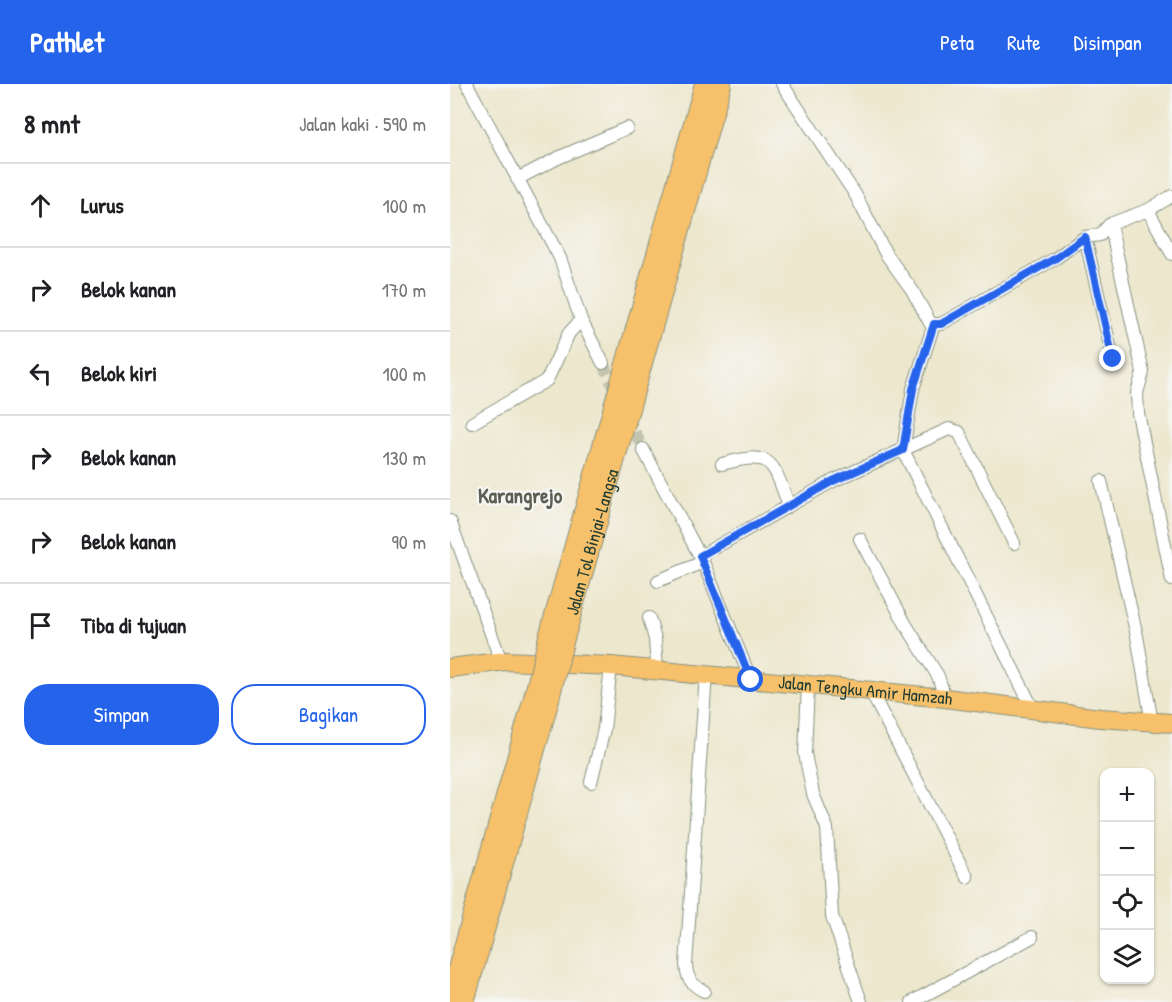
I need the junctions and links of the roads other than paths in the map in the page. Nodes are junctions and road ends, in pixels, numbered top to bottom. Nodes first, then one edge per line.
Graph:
1 (467, 84) edge
2 (704, 84) edge
3 (722, 84) edge
4 (782, 84) edge
5 (627, 128) dead end
6 (517, 179) junction
7 (1172, 196) edge
8 (1148, 210) junction
9 (1110, 224) junction
10 (1085, 237) junction
11 (1172, 254) edge
12 (581, 320) junction
13 (934, 324) junction
14 (1113, 359) dead end
15 (603, 363) tunnel mouth
16 (472, 423) dead end
17 (643, 449) tunnel mouth
18 (903, 450) junction
19 (722, 464) dead end
20 (1101, 481) dead end
21 (789, 506) junction
22 (450, 520) edge
23 (860, 539) dead end
24 (1014, 543) dead end
25 (702, 559) junction
26 (1172, 580) edge
27 (658, 581) dead end
28 (649, 618) dead end
29 (556, 640) junction
30 (501, 661) junction
31 (611, 666) junction
32 (450, 668) edge
33 (657, 671) junction
34 (706, 674) junction
35 (751, 680) junction
36 (808, 685) junction
37 (871, 693) junction
38 (945, 698) junction
39 (541, 701) junction
40 (1033, 709) junction
41 (1152, 723) junction
42 (1172, 723) edge
43 (591, 782) dead end
44 (967, 877) dead end
45 (1032, 937) dead end
46 (704, 991) dead end
47 (450, 994) edge
48 (465, 1002) edge
49 (861, 1002) edge
50 (912, 1002) edge

1 - 6 street
2 - 29 highway, Jalan Tol Binjai–Langsa
3 - 29 highway, Jalan Tol Binjai–Langsa
4 - 13 street
5 - 6 street
6 - 12 street
7 - 8 street
8 - 9 street
8 - 11 street
9 - 10 street
9 - 26 street
10 - 13 street
10 - 14 street
12 - 15 street
12 - 16 street
13 - 18 street
17 - 25 street
18 - 21 street
18 - 24 street
18 - 40 street
19 - 21 street
20 - 41 street
21 - 25 street
22 - 30 street
23 - 38 street
25 - 27 street
25 - 35 street
28 - 33 street
29 - 39 highway, Jalan Tol Binjai–Langsa, bridge
30 - 31 highway, Jalan Tengku Amir Hamzah
30 - 32 highway, Jalan Tengku Amir Hamzah
31 - 33 highway, Jalan Tengku Amir Hamzah
31 - 43 street
33 - 34 highway, Jalan Tengku Amir Hamzah
34 - 35 highway, Jalan Tengku Amir Hamzah
34 - 46 street
35 - 36 highway, Jalan Tengku Amir Hamzah
36 - 37 highway, Jalan Tengku Amir Hamzah
36 - 49 street
37 - 38 highway, Jalan Tengku Amir Hamzah
37 - 44 street
38 - 40 highway, Jalan Tengku Amir Hamzah
39 - 47 highway, Jalan Tol Binjai–Langsa
39 - 48 highway, Jalan Tol Binjai–Langsa
40 - 41 highway, Jalan Tengku Amir Hamzah
41 - 42 highway, Jalan Tengku Amir Hamzah
45 - 50 street

